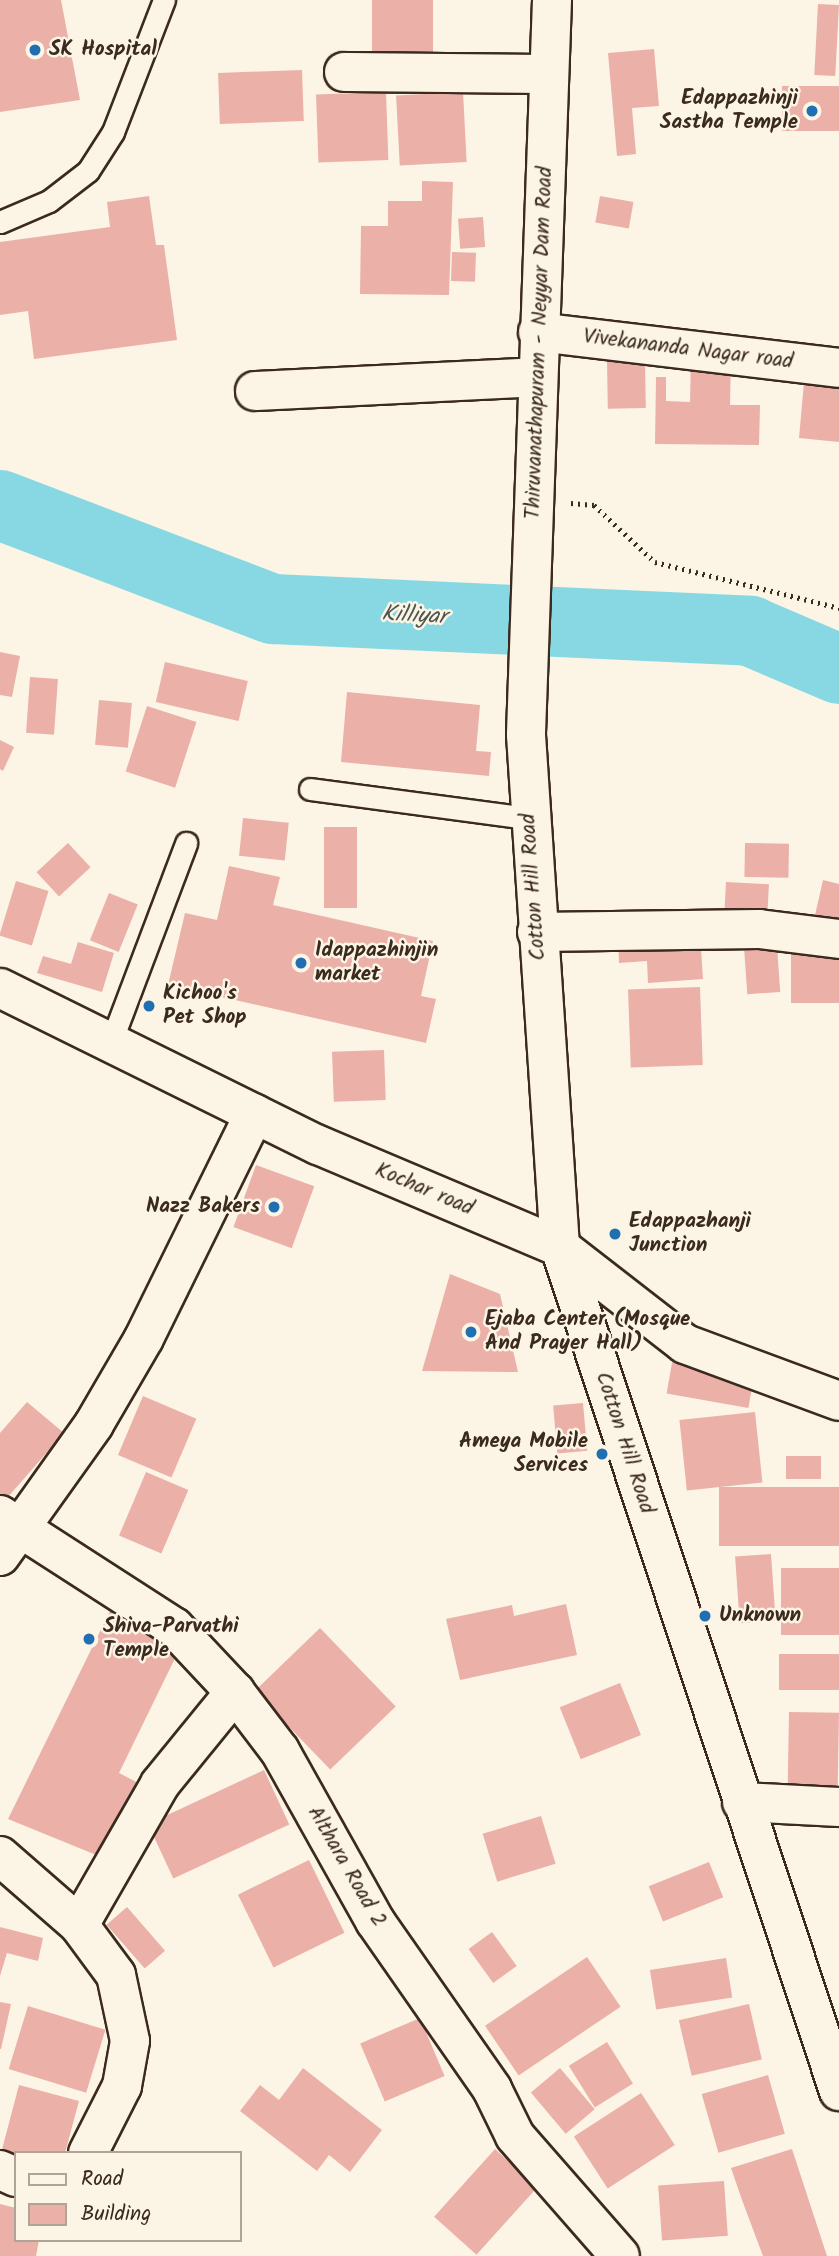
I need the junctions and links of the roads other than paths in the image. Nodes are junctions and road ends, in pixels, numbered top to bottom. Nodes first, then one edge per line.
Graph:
1 (164, 0) edge
2 (552, 0) edge
3 (344, 72) dead end
4 (549, 74) junction
5 (0, 222) edge
6 (538, 332) junction
7 (839, 368) edge
8 (537, 377) junction
9 (255, 391) dead end
10 (528, 687) joint
11 (310, 789) dead end
12 (528, 818) junction
13 (186, 843) dead end
14 (537, 932) junction
15 (839, 939) edge
16 (0, 988) edge
17 (111, 1042) junction
18 (254, 1114) junction
19 (560, 1247) junction
20 (839, 1401) edge
21 (8, 1533) edge
22 (235, 1692) junction
23 (742, 1802) junction
24 (839, 1807) edge
25 (0, 1856) edge
26 (79, 1925) junction
27 (839, 2091) edge
28 (89, 2151) edge
29 (621, 2256) edge

1 - 5 lane
2 - 4 street, Thiruvanathapuram - Neyyar Dam Road
3 - 4 street
4 - 6 street, Thiruvanathapuram - Neyyar Dam Road
6 - 7 street, Vivekananda Nagar road
6 - 8 street, Thiruvanathapuram - Neyyar Dam Road
8 - 9 street
8 - 10 street, Thiruvanathapuram - Neyyar Dam Road
10 - 12 street, Cotton Hill Road
11 - 12 lane
12 - 14 street, Cotton Hill Road
13 - 17 lane
14 - 15 street
14 - 19 street, Cotton Hill Road
16 - 17 street, Kochar road
17 - 18 street, Kochar road
18 - 19 street, Kochar road
18 - 21 street
19 - 20 street, Kochar road
19 - 23 street, Cotton Hill Road
21 - 22 street, Althara Road 2
22 - 26 street
22 - 29 street, Althara Road 2
23 - 24 street
23 - 27 street, Cotton Hill Road
25 - 26 street
26 - 28 street

